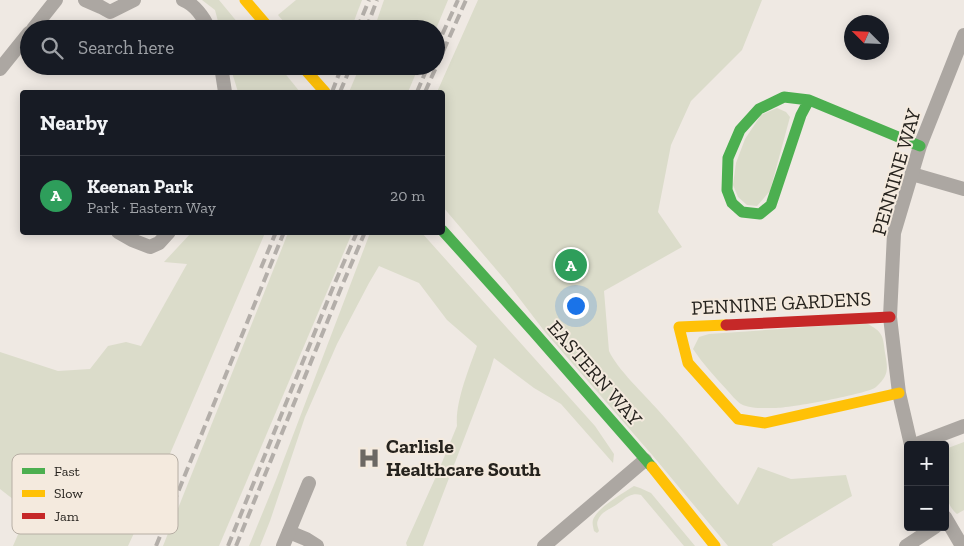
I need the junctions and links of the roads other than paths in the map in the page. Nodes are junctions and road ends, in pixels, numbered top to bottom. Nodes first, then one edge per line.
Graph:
1 (56, 0) edge
2 (85, 0) edge
3 (134, 0) edge
4 (183, 0) edge
5 (245, 0) edge
6 (40, 20) edge
7 (205, 20) edge
8 (263, 20) edge
9 (964, 35) edge
10 (20, 45) edge
11 (0, 69) edge
12 (222, 75) edge
13 (310, 75) edge
14 (225, 90) edge
15 (323, 90) edge
16 (809, 100) junction
17 (920, 146) junction
18 (912, 174) junction
19 (964, 189) edge
20 (445, 233) edge
21 (123, 235) edge
22 (166, 235) edge
23 (890, 317) junction
24 (899, 393) junction
25 (964, 426) edge
26 (912, 441) edge
27 (924, 441) edge
28 (645, 460) junction
29 (309, 483) dead end
30 (949, 529) edge
31 (928, 531) edge
32 (289, 532) junction
33 (283, 546) edge
34 (317, 546) edge
35 (544, 546) edge
36 (715, 546) edge
37 (906, 546) edge
38 (962, 546) edge

1 - 6 street
2 - 3 street
4 - 7 street
5 - 8 street
9 - 17 street, PENNINE WAY
10 - 11 street
12 - 14 street
13 - 15 street
16 - 16 street
16 - 17 street
17 - 18 street, PENNINE WAY
18 - 19 street
18 - 23 street, PENNINE WAY
20 - 28 street, EASTERN WAY
21 - 22 street
23 - 24 street, PENNINE WAY
23 - 24 street, PENNINE GARDENS
24 - 26 street, PENNINE WAY
25 - 27 street
28 - 35 street
28 - 36 street, EASTERN WAY
29 - 32 street
30 - 38 street
31 - 37 street
32 - 33 street
32 - 34 street

